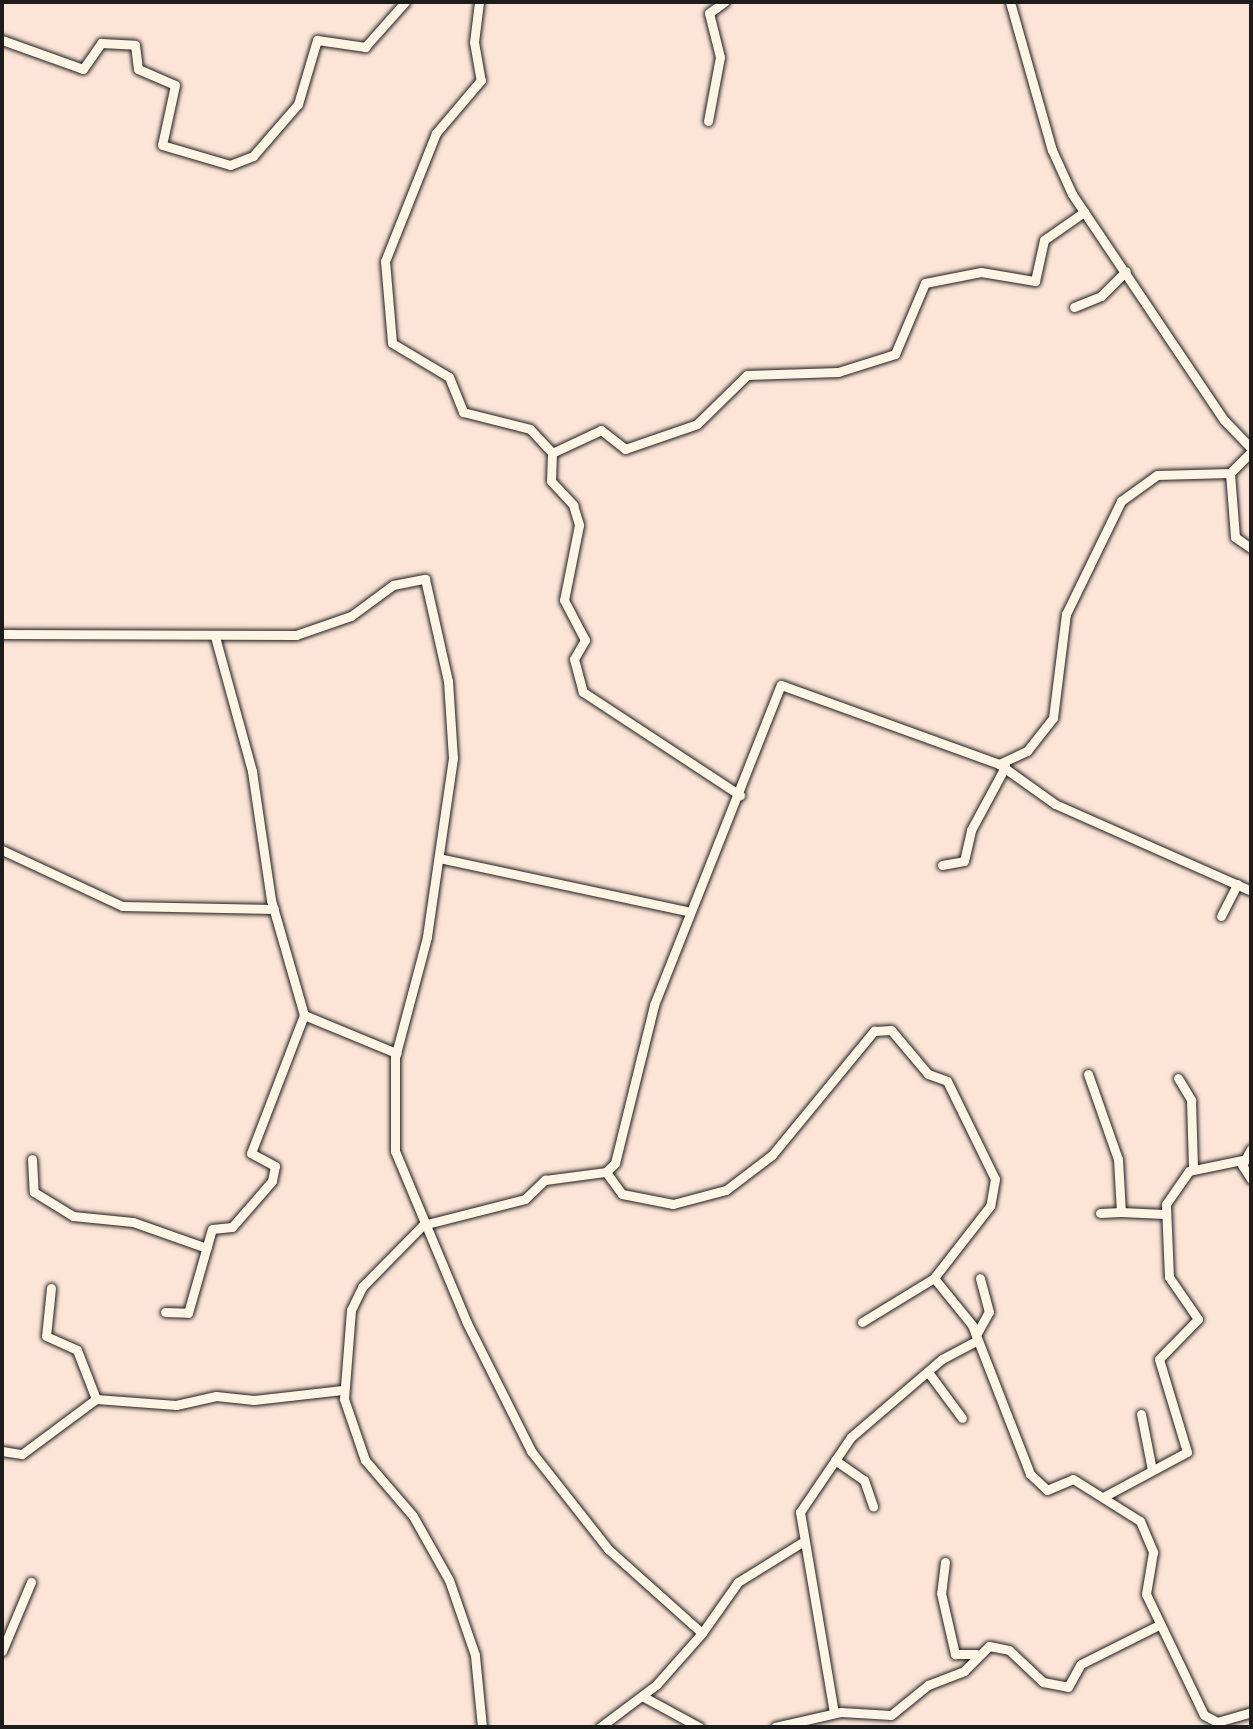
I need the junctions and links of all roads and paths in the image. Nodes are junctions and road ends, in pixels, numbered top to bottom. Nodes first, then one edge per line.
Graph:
1 (405, 2) edge
2 (479, 2) edge
3 (724, 2) edge
4 (1010, 2) edge
5 (2, 40) edge
6 (708, 121) dead end
7 (1084, 212) junction
8 (1126, 271) junction
9 (1074, 307) dead end
10 (1251, 450) edge
11 (552, 453) junction
12 (1230, 473) junction
13 (1251, 548) edge
14 (2, 634) edge
15 (215, 637) junction
16 (1002, 766) junction
17 (740, 795) junction
18 (2, 850) edge
19 (439, 858) junction
20 (942, 865) dead end
21 (1237, 884) junction
22 (1251, 891) edge
23 (274, 909) junction
24 (687, 911) junction
25 (1221, 916) dead end
26 (304, 1015) junction
27 (396, 1053) junction
28 (1088, 1074) dead end
29 (1178, 1078) dead end
30 (1251, 1149) edge
31 (32, 1159) dead end
32 (1242, 1160) junction
33 (1193, 1169) junction
34 (606, 1172) junction
35 (1251, 1179) edge
36 (1121, 1212) junction
37 (1100, 1213) dead end
38 (1164, 1214) junction
39 (423, 1225) junction
40 (207, 1248) junction
41 (934, 1278) junction
42 (980, 1278) dead end
43 (51, 1288) dead end
44 (165, 1312) dead end
45 (862, 1322) dead end
46 (977, 1338) junction
47 (928, 1372) junction
48 (342, 1390) junction
49 (96, 1399) junction
50 (1141, 1414) dead end
51 (962, 1418) dead end
52 (2, 1451) edge
53 (835, 1460) junction
54 (1152, 1470) junction
55 (1105, 1496) junction
56 (873, 1506) dead end
57 (801, 1543) junction
58 (945, 1562) dead end
59 (31, 1582) dead end
60 (1159, 1625) junction
61 (702, 1633) junction
62 (2, 1651) edge
63 (976, 1654) junction
64 (642, 1696) junction
65 (1251, 1712) edge
66 (834, 1713) junction
67 (482, 1727) edge
68 (600, 1727) edge
69 (699, 1727) edge
70 (775, 1727) edge

1 - 5 street
2 - 11 street
3 - 6 street
4 - 7 street
7 - 8 street
7 - 11 street
8 - 9 street
8 - 10 street
10 - 12 street
11 - 17 street
12 - 13 street
12 - 16 street
14 - 15 street
15 - 19 street
15 - 23 street
16 - 17 street
16 - 20 street
16 - 21 street
17 - 24 street
18 - 23 street
19 - 24 street
19 - 27 street
21 - 22 street
21 - 25 street
23 - 26 street
24 - 34 street
26 - 27 street
26 - 40 street
27 - 39 street
28 - 36 street
29 - 33 street
30 - 32 street
31 - 40 street
32 - 33 street
32 - 35 street
33 - 38 street
34 - 39 street
34 - 41 street
36 - 37 street
36 - 38 street
38 - 54 street
39 - 48 street
39 - 61 street
40 - 44 street
41 - 45 street
41 - 46 street
42 - 46 street
43 - 49 street
46 - 47 street
46 - 55 street
47 - 51 street
47 - 53 street
48 - 49 street
48 - 67 street
49 - 52 street
50 - 54 street
53 - 56 street
53 - 57 street
54 - 55 street
55 - 60 street
57 - 61 street
57 - 66 street
58 - 63 street
59 - 62 street
60 - 63 street
60 - 65 street
61 - 64 street
63 - 66 street
64 - 68 street
64 - 69 street
66 - 70 street

